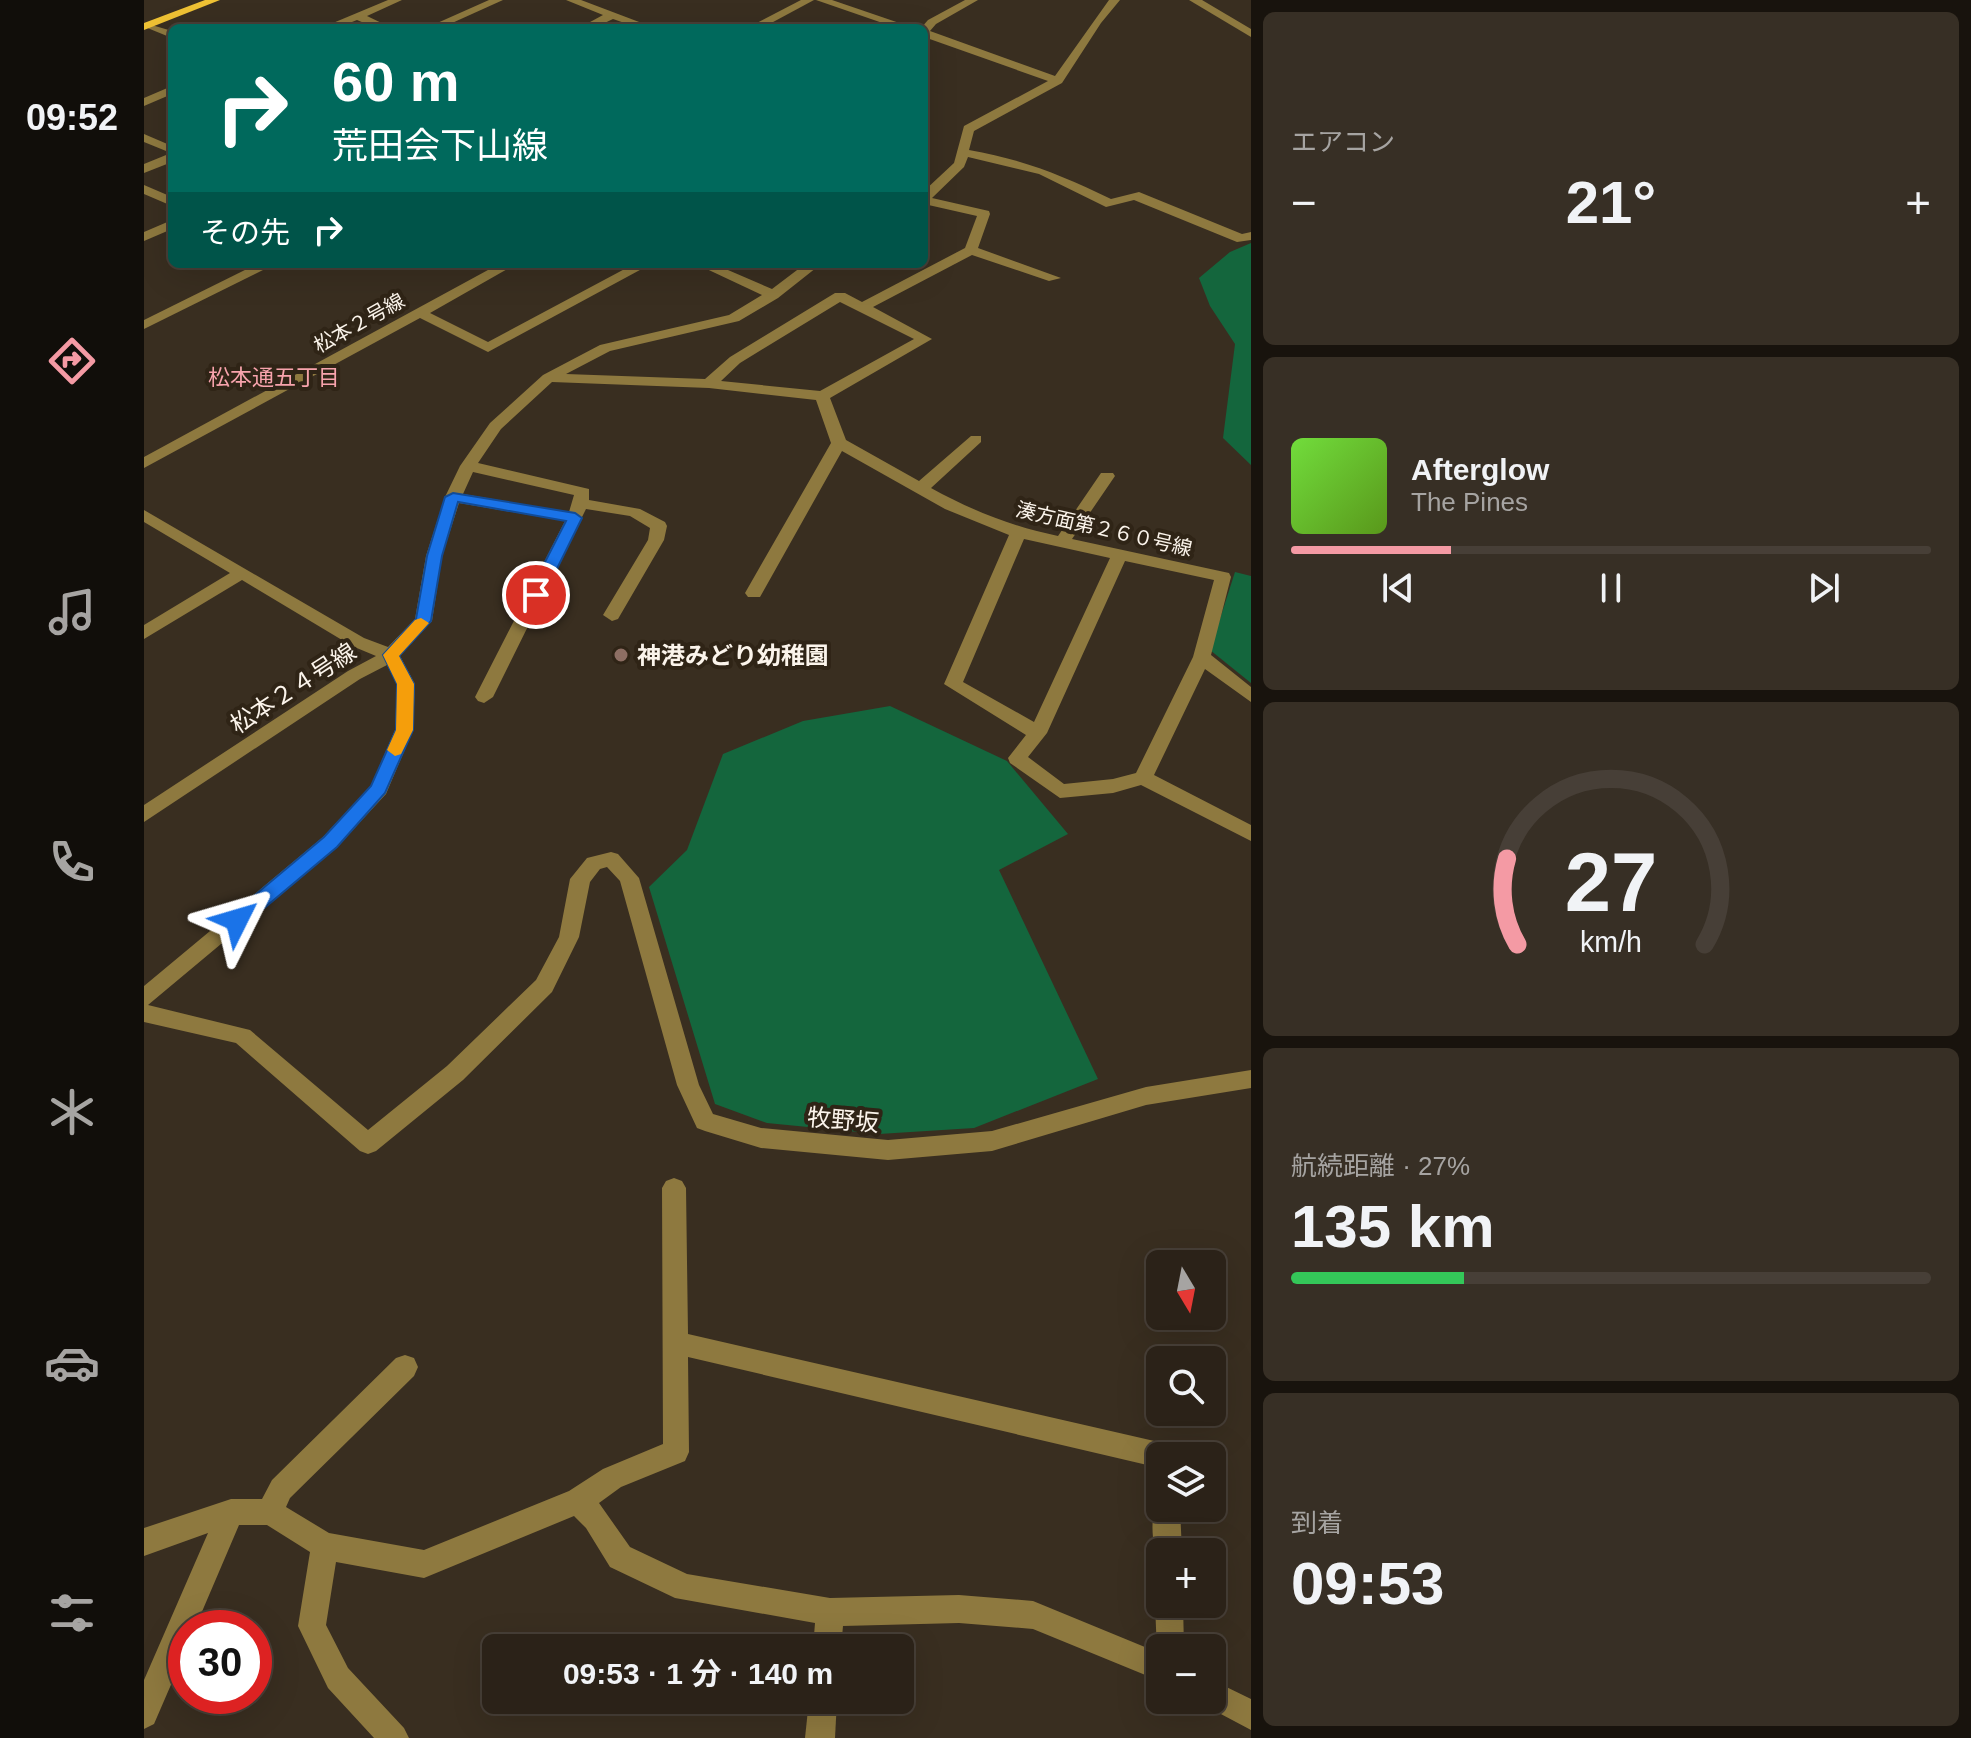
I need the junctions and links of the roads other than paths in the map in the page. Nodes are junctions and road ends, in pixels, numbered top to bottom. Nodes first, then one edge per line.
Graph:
1 (215, 0) edge
2 (397, 0) edge
3 (498, 0) edge
4 (571, 0) edge
5 (809, 0) edge
6 (821, 0) edge
7 (973, 0) edge
8 (1115, 0) edge
9 (1194, 0) edge
10 (1216, 0) edge
11 (1210, 12) junction
12 (612, 15) junction
13 (1251, 15) edge
14 (357, 16) junction
15 (1230, 23) junction
16 (337, 24) edge
17 (376, 24) edge
18 (441, 24) edge
19 (593, 24) edge
20 (638, 24) edge
21 (761, 24) edge
22 (896, 24) edge
23 (147, 26) edge
24 (928, 27) edge
25 (928, 33) edge
26 (168, 34) edge
27 (1251, 34) edge
28 (1058, 81) junction
29 (168, 92) edge
30 (144, 102) edge
31 (144, 138) edge
32 (168, 148) edge
33 (962, 152) junction
34 (168, 159) edge
35 (144, 169) edge
36 (144, 189) edge
37 (928, 195) edge
38 (168, 200) edge
39 (928, 200) edge
40 (168, 226) edge
41 (1251, 236) edge
42 (144, 237) edge
43 (971, 250) junction
44 (260, 268) edge
45 (502, 268) edge
46 (637, 268) edge
47 (712, 268) edge
48 (809, 268) edge
49 (1054, 278) dead end
50 (773, 295) junction
51 (144, 306) edge
52 (862, 307) junction
53 (420, 313) junction
54 (162, 316) junction
55 (144, 325) edge
56 (548, 378) junction
57 (709, 384) junction
58 (822, 396) junction
59 (976, 439) dead end
60 (839, 443) junction
61 (144, 463) edge
62 (468, 466) junction
63 (1107, 476) dead end
64 (920, 489) junction
65 (453, 497) junction
66 (578, 511) junction
67 (144, 515) edge
68 (1018, 533) junction
69 (1063, 541) junction
70 (1120, 555) junction
71 (242, 573) junction
72 (754, 593) dead end
73 (612, 615) dead end
74 (144, 633) edge
75 (391, 655) junction
76 (1202, 657) junction
77 (1251, 696) edge
78 (484, 697) dead end
79 (1038, 733) junction
80 (1143, 778) junction
81 (144, 815) edge
82 (1251, 834) edge
83 (144, 998) edge
84 (144, 1013) edge
85 (1251, 1079) edge
86 (674, 1188) dead end
87 (677, 1343) junction
88 (405, 1367) dead end
89 (1146, 1452) edge
90 (578, 1501) junction
91 (231, 1512) junction
92 (270, 1512) junction
93 (144, 1542) edge
94 (325, 1546) junction
95 (830, 1612) junction
96 (828, 1634) edge
97 (1146, 1661) edge
98 (1226, 1702) edge
99 (144, 1714) edge
100 (822, 1714) edge
101 (1251, 1715) edge
102 (394, 1738) edge
103 (820, 1738) edge

1 - 23 main road
2 - 14 street
3 - 18 street
4 - 12 street
5 - 21 street
6 - 22 street
7 - 24 street
8 - 28 street
9 - 11 street
10 - 11 street
11 - 15 street
12 - 19 street
12 - 20 street
13 - 15 street
14 - 16 street
14 - 17 street
15 - 27 street
23 - 26 street
25 - 28 street
28 - 33 street
29 - 30 street
31 - 32 street
33 - 37 street
33 - 41 street
34 - 35 street
36 - 38 street
39 - 43 street
40 - 42 street
43 - 49 street
43 - 52 street
44 - 54 street
45 - 53 street, 松本２号線
46 - 53 street
47 - 50 street
48 - 50 street
50 - 56 street
51 - 54 street
52 - 57 street
52 - 58 street
53 - 61 street, 松本２号線
54 - 55 street
56 - 57 street
56 - 62 street
57 - 58 street
58 - 60 street
59 - 64 street
60 - 64 street, 湊方面第２６０号線
60 - 72 street
62 - 65 street
62 - 66 street
63 - 69 street
64 - 68 street, 湊方面第２６０号線
65 - 66 street
65 - 75 street
66 - 73 street
66 - 78 street
67 - 71 street, 松本２４号線
68 - 69 street, 湊方面第２６０号線
68 - 79 street
69 - 70 street, 湊方面第２６０号線
70 - 76 street, 湊方面第２６０号線
70 - 79 street
71 - 74 street
71 - 75 street, 松本２４号線
75 - 81 street, 松本２４号線
75 - 83 street
76 - 77 street
76 - 80 street
79 - 80 street
80 - 82 street
84 - 85 street, 牧野坂
86 - 87 street
87 - 89 street
87 - 90 street
88 - 92 street
90 - 94 street
90 - 95 street
91 - 92 street
91 - 93 street
91 - 99 street
92 - 94 street
94 - 102 street
95 - 96 street
95 - 97 street
98 - 101 street
100 - 103 street

